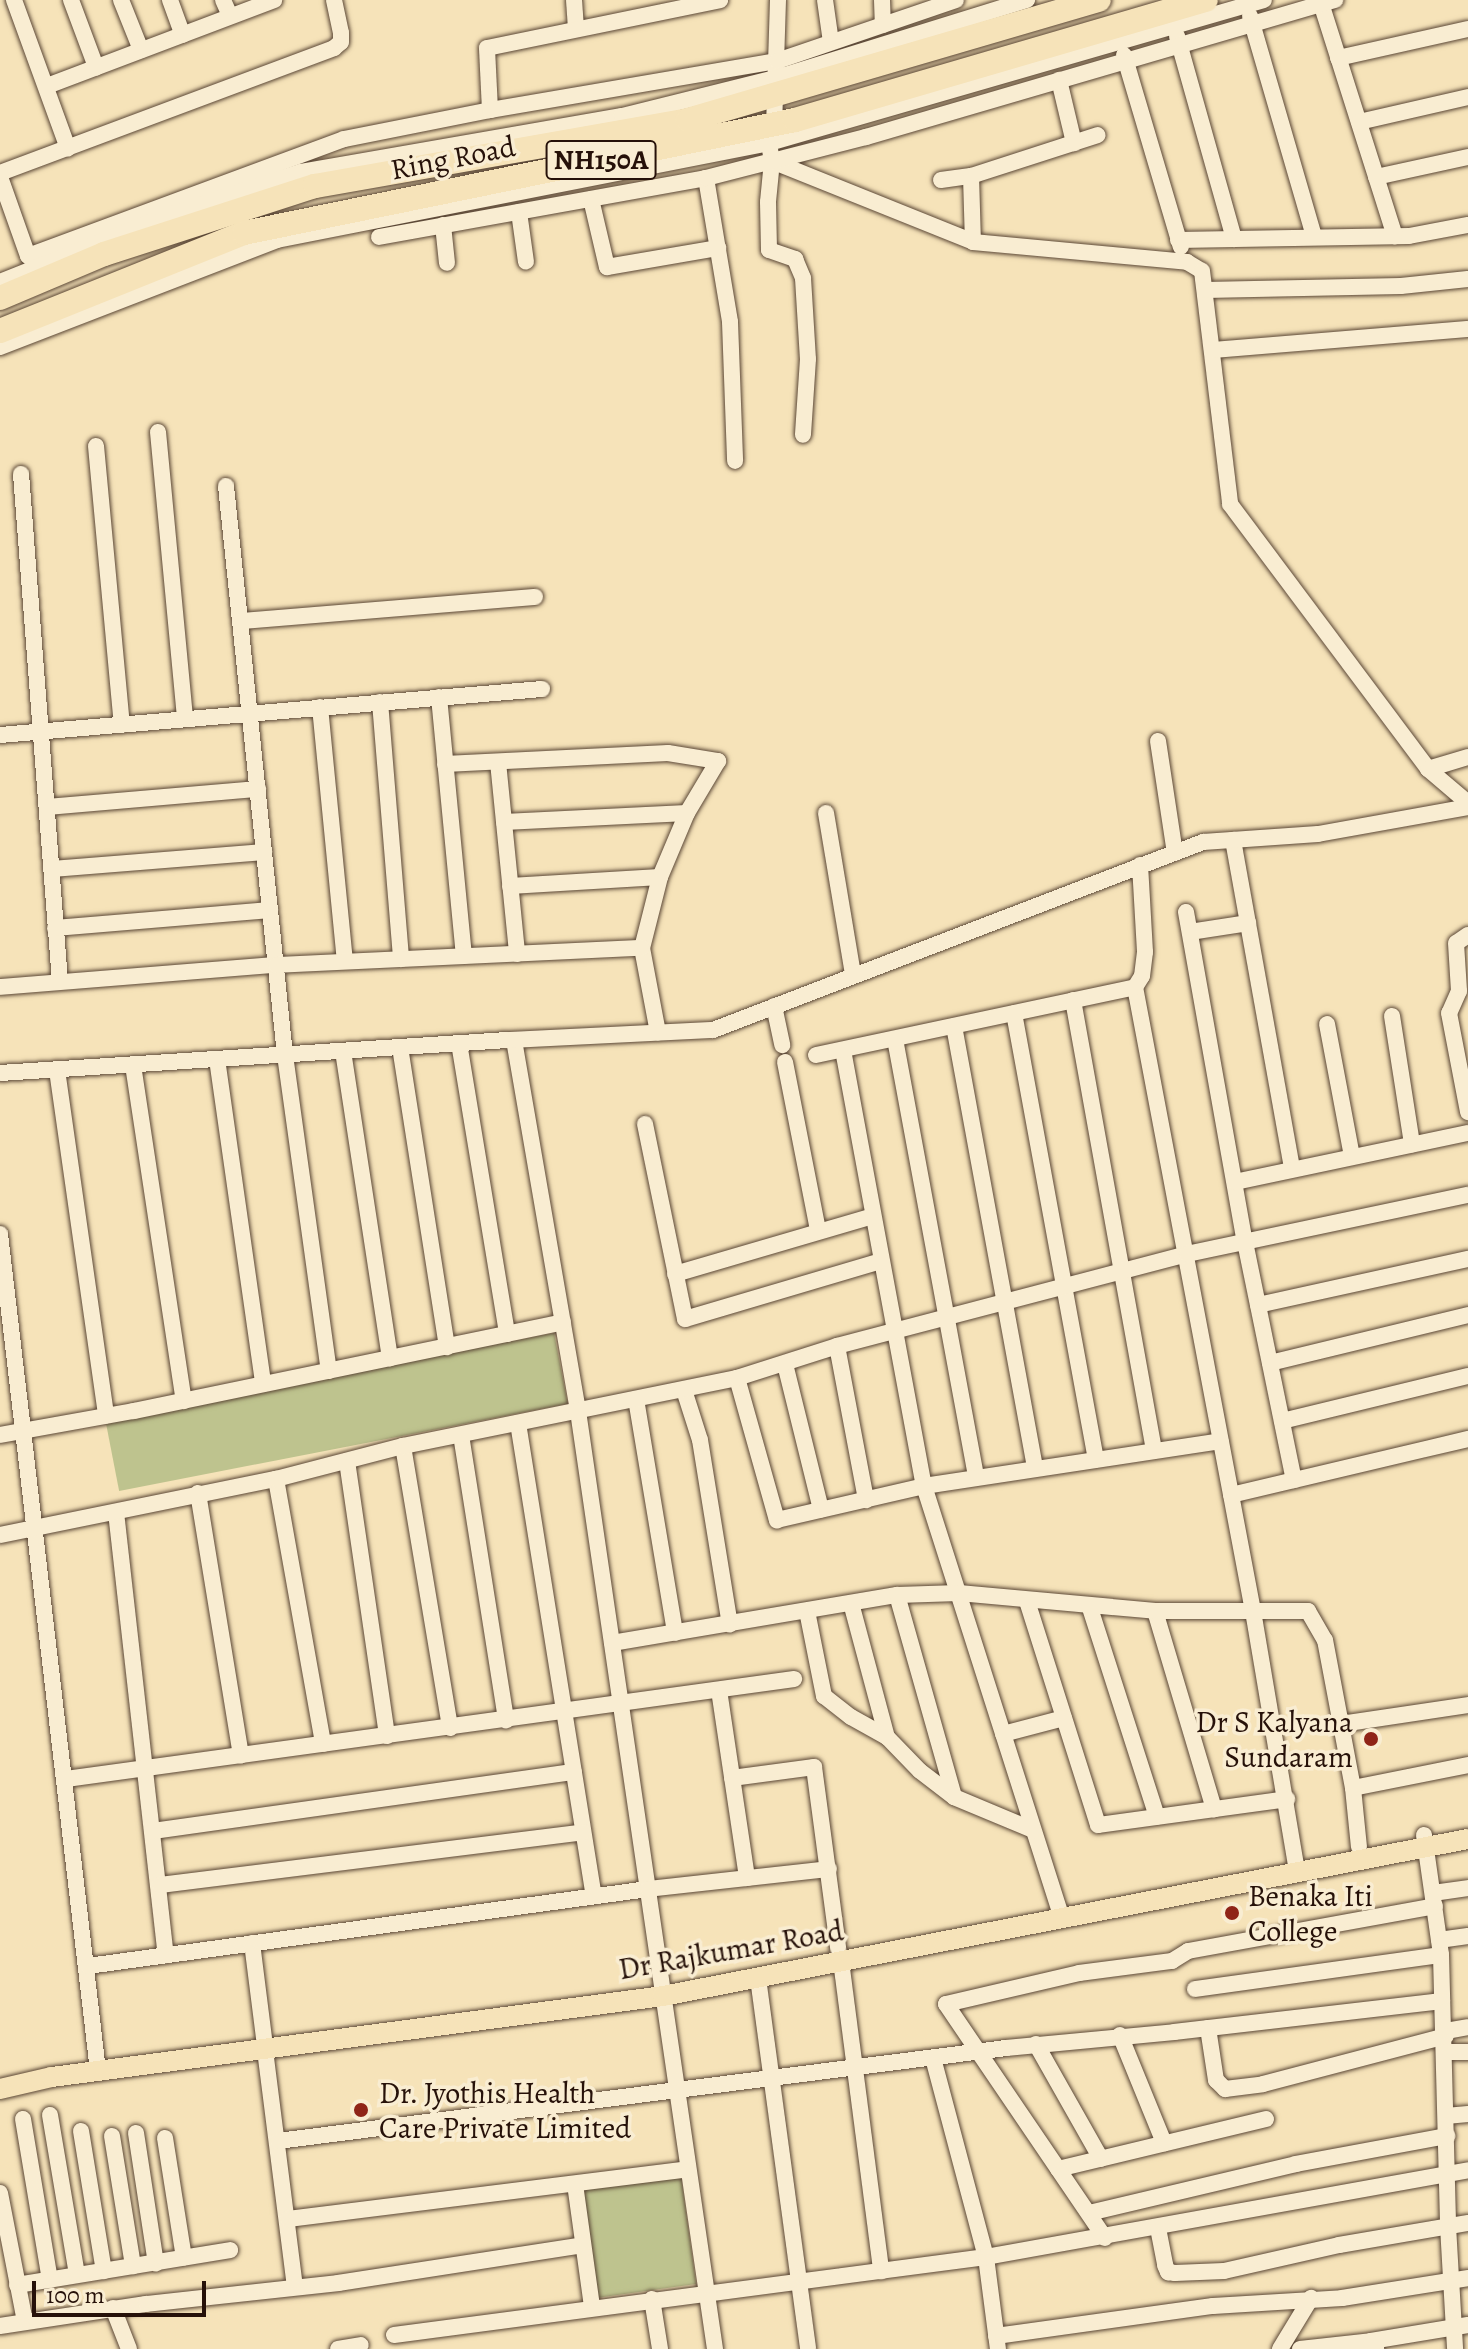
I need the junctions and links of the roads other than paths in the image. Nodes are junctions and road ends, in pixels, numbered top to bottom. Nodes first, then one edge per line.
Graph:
1 (14, 0) edge
2 (71, 0) edge
3 (121, 0) edge
4 (170, 0) edge
5 (274, 0) edge
6 (334, 0) edge
7 (574, 0) edge
8 (720, 0) edge
9 (778, 0) edge
10 (825, 0) edge
11 (882, 0) edge
12 (956, 0) edge
13 (1027, 0) edge
14 (1099, 0) edge
15 (1206, 0) edge
16 (1325, 1) edge
17 (693, 2) edge
18 (1257, 2) edge
19 (939, 3) edge
20 (226, 8) edge
21 (883, 25) junction
22 (945, 25) junction
23 (1251, 25) junction
24 (1175, 26) junction
25 (576, 28) junction
26 (1468, 29) edge
27 (183, 35) junction
28 (831, 42) junction
29 (1120, 42) junction
30 (1178, 47) junction
31 (141, 50) junction
32 (1338, 58) junction
33 (1126, 62) junction
34 (96, 67) junction
35 (776, 78) junction
36 (1059, 80) junction
37 (47, 86) junction
38 (1468, 97) edge
39 (490, 110) junction
40 (1359, 122) junction
41 (375, 133) junction
42 (772, 134) junction
43 (1098, 135) dead end
44 (1074, 143) junction
45 (68, 148) junction
46 (393, 155) junction
47 (1468, 157) edge
48 (772, 161) junction
49 (0, 175) edge
50 (971, 176) junction
51 (1376, 177) junction
52 (706, 178) junction
53 (941, 180) dead end
54 (591, 199) junction
55 (519, 212) junction
56 (443, 225) junction
57 (1468, 225) edge
58 (1395, 236) junction
59 (379, 237) dead end
60 (1314, 237) junction
61 (1234, 239) junction
62 (1178, 240) junction
63 (973, 242) junction
64 (718, 248) junction
65 (1166, 260) junction
66 (526, 262) dead end
67 (1187, 262) junction
68 (447, 263) dead end
69 (1468, 279) edge
70 (0, 282) edge
71 (1205, 290) junction
72 (0, 298) edge
73 (1468, 329) edge
74 (0, 331) edge
75 (0, 347) edge
76 (1212, 350) junction
77 (158, 432) dead end
78 (803, 435) dead end
79 (96, 446) dead end
80 (735, 461) dead end
81 (21, 474) dead end
82 (226, 486) dead end
83 (535, 597) dead end
84 (241, 621) junction
85 (542, 689) dead end
86 (439, 697) junction
87 (380, 702) junction
88 (320, 707) junction
89 (250, 714) junction
90 (185, 719) junction
91 (122, 725) junction
92 (41, 732) junction
93 (0, 735) edge
94 (1158, 741) dead end
95 (1468, 757) edge
96 (498, 762) junction
97 (445, 764) junction
98 (1428, 769) junction
99 (258, 789) junction
100 (1468, 805) edge
101 (47, 807) junction
102 (687, 813) junction
103 (826, 813) dead end
104 (504, 822) junction
105 (1233, 840) junction
106 (264, 852) junction
107 (1175, 853) junction
108 (1140, 865) junction
109 (52, 869) junction
110 (660, 877) junction
111 (510, 886) junction
112 (270, 910) junction
113 (1186, 912) dead end
114 (1248, 923) junction
115 (55, 928) junction
116 (1190, 932) junction
117 (1468, 935) edge
118 (642, 948) junction
119 (517, 954) junction
120 (464, 956) junction
121 (401, 959) junction
122 (345, 961) junction
123 (276, 965) junction
124 (853, 975) junction
125 (60, 982) junction
126 (0, 987) edge
127 (1135, 987) junction
128 (1073, 1000) junction
129 (774, 1006) junction
130 (1468, 1009) edge
131 (1014, 1013) junction
132 (1449, 1013) junction
133 (1392, 1016) dead end
134 (1327, 1024) dead end
135 (954, 1026) junction
136 (658, 1033) junction
137 (895, 1039) junction
138 (514, 1040) junction
139 (459, 1043) junction
140 (782, 1045) dead end
141 (400, 1047) junction
142 (843, 1050) junction
143 (343, 1051) junction
144 (285, 1055) junction
145 (816, 1055) dead end
146 (217, 1059) junction
147 (785, 1062) dead end
148 (133, 1065) junction
149 (57, 1070) junction
150 (0, 1073) edge
151 (1467, 1104) edge
152 (645, 1124) dead end
153 (1468, 1133) edge
154 (1412, 1144) junction
155 (1352, 1156) junction
156 (1292, 1169) junction
157 (1235, 1182) junction
158 (1468, 1195) edge
159 (873, 1216) junction
160 (818, 1230) junction
161 (0, 1234) edge
162 (1245, 1242) junction
163 (1187, 1254) junction
164 (1468, 1259) edge
165 (881, 1261) junction
166 (1119, 1272) junction
167 (675, 1274) junction
168 (1062, 1287) junction
169 (1005, 1302) junction
170 (1258, 1305) junction
171 (1468, 1315) edge
172 (946, 1317) junction
173 (563, 1322) junction
174 (893, 1331) junction
175 (507, 1334) junction
176 (837, 1346) junction
177 (447, 1347) junction
178 (390, 1358) junction
179 (1270, 1363) junction
180 (785, 1364) junction
181 (329, 1371) junction
182 (1468, 1376) edge
183 (737, 1378) junction
184 (263, 1384) junction
185 (684, 1390) junction
186 (636, 1399) junction
187 (184, 1401) junction
188 (578, 1411) junction
189 (106, 1416) junction
190 (1282, 1421) junction
191 (518, 1423) junction
192 (24, 1429) junction
193 (0, 1435) edge
194 (461, 1435) junction
195 (1468, 1439) edge
196 (1221, 1441) junction
197 (403, 1446) junction
198 (1154, 1451) junction
199 (1096, 1460) junction
200 (347, 1461) junction
201 (1035, 1469) junction
202 (976, 1478) junction
203 (276, 1479) junction
204 (1294, 1480) junction
205 (924, 1486) junction
206 (198, 1493) junction
207 (1231, 1495) junction
208 (866, 1500) junction
209 (821, 1510) junction
210 (116, 1512) junction
211 (37, 1528) junction
212 (0, 1535) edge
213 (959, 1593) junction
214 (897, 1595) junction
215 (1027, 1601) junction
216 (851, 1603) junction
217 (1090, 1608) junction
218 (807, 1611) junction
219 (1155, 1611) junction
220 (1253, 1611) junction
221 (730, 1625) junction
222 (675, 1633) junction
223 (612, 1643) junction
224 (794, 1679) dead end
225 (719, 1690) junction
226 (621, 1704) junction
227 (1468, 1705) edge
228 (564, 1712) junction
229 (1064, 1718) junction
230 (506, 1720) junction
231 (1341, 1724) junction
232 (450, 1728) junction
233 (1003, 1734) junction
234 (387, 1736) junction
235 (887, 1737) junction
236 (323, 1744) junction
237 (241, 1755) junction
238 (1468, 1765) edge
239 (146, 1768) junction
240 (574, 1772) junction
241 (732, 1778) junction
242 (66, 1779) junction
243 (1353, 1788) junction
244 (954, 1797) junction
245 (1287, 1799) junction
246 (1214, 1809) junction
247 (1157, 1817) junction
248 (1468, 1827) edge
249 (1033, 1830) junction
250 (153, 1831) junction
251 (583, 1832) junction
252 (1468, 1839) edge
253 (1425, 1841) junction
254 (1359, 1847) junction
255 (1296, 1865) junction
256 (829, 1869) junction
257 (747, 1878) junction
258 (160, 1885) junction
259 (1468, 1888) edge
260 (648, 1889) junction
261 (594, 1896) junction
262 (1434, 1899) junction
263 (1059, 1910) junction
264 (1468, 1936) edge
265 (252, 1943) junction
266 (1440, 1947) junction
267 (166, 1955) junction
268 (840, 1955) junction
269 (88, 1966) junction
270 (758, 1978) junction
271 (1195, 1989) dead end
272 (663, 1990) junction
273 (1442, 2001) junction
274 (1468, 2027) edge
275 (1208, 2028) junction
276 (1120, 2035) junction
277 (1446, 2040) junction
278 (264, 2044) junction
279 (1036, 2044) junction
280 (977, 2051) junction
281 (1468, 2052) edge
282 (933, 2058) junction
283 (98, 2065) junction
284 (855, 2068) junction
285 (0, 2077) edge
286 (772, 2077) junction
287 (677, 2088) junction
288 (0, 2089) edge
289 (1468, 2114) edge
290 (50, 2115) dead end
291 (1446, 2116) junction
292 (23, 2119) dead end
293 (1266, 2119) dead end
294 (81, 2131) dead end
295 (136, 2133) dead end
296 (112, 2136) dead end
297 (1447, 2136) junction
298 (165, 2138) dead end
299 (278, 2141) junction
300 (1164, 2143) junction
301 (1101, 2159) junction
302 (688, 2169) junction
303 (1058, 2169) junction
304 (1468, 2170) edge
305 (1449, 2172) junction
306 (575, 2184) junction
307 (0, 2193) edge
308 (1089, 2213) junction
309 (288, 2219) junction
310 (1468, 2223) edge
311 (1448, 2226) junction
312 (1158, 2228) junction
313 (1105, 2238) junction
314 (583, 2245) junction
315 (230, 2250) dead end
316 (986, 2257) junction
317 (184, 2258) junction
318 (156, 2263) junction
319 (133, 2266) junction
320 (104, 2271) junction
321 (881, 2271) junction
322 (77, 2275) junction
323 (1460, 2279) edge
324 (50, 2280) junction
325 (800, 2283) junction
326 (17, 2285) junction
327 (295, 2287) junction
328 (707, 2292) junction
329 (1311, 2298) junction
330 (652, 2299) junction
331 (592, 2307) junction
332 (113, 2308) junction
333 (25, 2322) junction
334 (0, 2326) edge
335 (1461, 2326) edge
336 (394, 2335) dead end
337 (997, 2343) edge
338 (361, 2345) dead end
339 (1374, 2345) edge
340 (129, 2349) edge
341 (338, 2349) edge
342 (660, 2349) edge
343 (715, 2349) edge
344 (808, 2349) edge
345 (1280, 2349) edge
346 (1300, 2349) edge
347 (1455, 2349) edge

1 - 37 street
2 - 34 street
3 - 31 street
4 - 27 street
5 - 20 street
6 - 45 street
7 - 25 street
8 - 17 street
9 - 35 street
10 - 28 street
11 - 21 street
12 - 19 street
13 - 22 street
14 - 35 highway, Ring Road / NH150A
15 - 42 highway, Ring Road / NH150A
16 - 23 street
16 - 32 street
17 - 25 street
18 - 23 street
18 - 24 street
19 - 21 street
19 - 22 street
20 - 27 street
21 - 28 street
22 - 35 street
23 - 30 street
23 - 60 street
24 - 29 street
24 - 30 street
25 - 39 street
26 - 32 street
27 - 31 street
28 - 35 street
29 - 33 street
29 - 42 street
30 - 33 street
30 - 61 street
31 - 34 street
32 - 40 street
33 - 36 street
33 - 62 street
34 - 37 street
35 - 39 street
35 - 42 street
35 - 46 street
35 - 72 highway, Ring Road / NH150A
36 - 44 street
36 - 48 street
37 - 45 street
38 - 40 street
39 - 41 street
40 - 51 street
41 - 46 street
41 - 49 street
42 - 48 street
42 - 74 highway, Ring Road / NH150A
42 - 75 street
43 - 44 street
44 - 50 street
45 - 49 street
46 - 70 street
47 - 51 street
48 - 52 street
48 - 63 street
48 - 78 street
50 - 53 street
50 - 63 street
51 - 58 street
52 - 54 street
52 - 64 street
54 - 55 street
54 - 64 street
55 - 56 street
55 - 66 street
56 - 59 street
56 - 68 street
57 - 58 street
58 - 60 street
60 - 61 street
61 - 62 street
62 - 65 street
62 - 67 street
63 - 65 street
64 - 80 street
65 - 67 street
67 - 71 street
69 - 71 street
71 - 76 street
73 - 76 street
76 - 98 street
77 - 90 street
79 - 91 street
81 - 92 street
82 - 84 street
83 - 84 street
84 - 89 street
85 - 86 street
86 - 87 street
86 - 97 street
87 - 88 street
87 - 121 street
88 - 89 street
88 - 122 street
89 - 90 street
89 - 99 street
90 - 91 street
91 - 92 street
92 - 93 street
92 - 101 street
94 - 107 street
95 - 98 street
96 - 97 street
96 - 102 street
96 - 104 street
97 - 120 street
98 - 100 street
99 - 101 street
99 - 106 street
100 - 105 street
101 - 109 street
102 - 104 street
102 - 110 street
103 - 124 street
104 - 111 street
105 - 107 street
105 - 114 street
106 - 109 street
106 - 112 street
107 - 108 street
108 - 124 street
108 - 127 street
109 - 115 street
110 - 111 street
110 - 118 street
111 - 119 street
112 - 115 street
112 - 123 street
113 - 116 street
114 - 116 street
114 - 156 street
115 - 125 street
116 - 157 street
117 - 132 street
118 - 119 street
118 - 136 street
119 - 120 street
120 - 121 street
121 - 122 street
122 - 123 street
123 - 125 street
123 - 144 street
124 - 129 street
125 - 126 street
127 - 128 street
127 - 163 street
128 - 131 street
128 - 166 street
129 - 136 street
129 - 140 street
130 - 132 street
131 - 135 street
131 - 168 street
132 - 151 street
133 - 154 street
134 - 155 street
135 - 137 street
135 - 169 street
136 - 138 street
137 - 142 street
137 - 172 street
138 - 139 street
138 - 173 street
139 - 141 street
139 - 175 street
141 - 143 street
141 - 177 street
142 - 145 street
142 - 159 street
143 - 144 street
143 - 178 street
144 - 146 street
144 - 181 street
146 - 148 street
146 - 184 street
147 - 160 street
148 - 149 street
148 - 187 street
149 - 150 street
149 - 189 street
152 - 167 street
153 - 154 street
154 - 155 street
155 - 156 street
156 - 157 street
157 - 162 street
158 - 162 street
159 - 160 street
159 - 165 street
160 - 167 street
161 - 192 street
162 - 163 street
162 - 170 street
163 - 166 street
163 - 196 street
164 - 170 street
165 - 167 street
165 - 174 street
166 - 168 street
166 - 198 street
168 - 169 street
168 - 199 street
169 - 172 street
169 - 201 street
170 - 179 street
171 - 179 street
172 - 174 street
172 - 202 street
173 - 175 street
173 - 188 street
174 - 176 street
174 - 205 street
175 - 177 street
176 - 180 street
176 - 208 street
177 - 178 street
178 - 181 street
179 - 190 street
180 - 183 street
180 - 209 street
181 - 184 street
182 - 190 street
183 - 185 street
183 - 209 street
184 - 187 street
185 - 186 street
185 - 221 street
186 - 188 street
186 - 222 street
187 - 189 street
188 - 191 street
188 - 223 street
189 - 192 street
190 - 204 street
191 - 194 street
191 - 228 street
192 - 193 street
192 - 211 street
194 - 197 street
194 - 230 street
195 - 204 street
196 - 198 street
196 - 207 street
197 - 200 street
197 - 232 street
198 - 199 street
199 - 201 street
200 - 203 street
200 - 234 street
201 - 202 street
202 - 205 street
203 - 206 street
203 - 236 street
204 - 207 street
205 - 208 street
205 - 213 street
206 - 210 street
206 - 237 street
207 - 220 street
208 - 209 street
210 - 211 street
210 - 239 street
211 - 212 street
211 - 242 street
213 - 214 street
213 - 215 street
213 - 233 street
214 - 216 street
214 - 244 street
215 - 217 street
215 - 229 street
216 - 218 street
216 - 235 street
217 - 219 street
217 - 247 street
218 - 221 street
218 - 235 street
219 - 220 street
219 - 246 street
220 - 231 street
220 - 245 street
221 - 222 street
222 - 223 street
223 - 226 street
224 - 225 street
225 - 226 street
225 - 241 street
226 - 228 street
226 - 260 street
227 - 231 street
228 - 230 street
228 - 240 street
229 - 233 street
229 - 247 street
230 - 232 street
231 - 243 street
232 - 234 street
233 - 249 street
234 - 236 street
235 - 244 street
236 - 237 street
237 - 239 street
238 - 243 street
239 - 242 street
239 - 250 street
240 - 250 street
240 - 251 street
241 - 256 street
241 - 257 street
242 - 269 street
243 - 254 street
244 - 249 street
245 - 246 street
245 - 255 street
246 - 247 street
248 - 253 main road, Dr Rajkumar Road
249 - 263 street
250 - 258 street
251 - 258 street
251 - 261 street
252 - 253 main road, Dr Rajkumar Road
253 - 254 main road, Dr Rajkumar Road
253 - 255 main road, Dr Rajkumar Road
253 - 262 street
254 - 255 main road, Dr Rajkumar Road
255 - 263 main road, Dr Rajkumar Road
256 - 257 street
256 - 268 street
257 - 260 street
258 - 267 street
259 - 262 street
260 - 261 street
260 - 272 street
261 - 265 street
262 - 266 street
262 - 280 street
263 - 268 main road, Dr Rajkumar Road
264 - 266 street
265 - 267 street
265 - 278 street
266 - 271 street
266 - 273 street
267 - 269 street
268 - 270 main road, Dr Rajkumar Road
268 - 272 main road, Dr Rajkumar Road
268 - 284 street
269 - 283 street
270 - 272 main road, Dr Rajkumar Road
270 - 286 street
272 - 278 main road, Dr Rajkumar Road
272 - 287 street
273 - 275 street
273 - 277 street
274 - 277 street
275 - 276 street
275 - 277 street
276 - 279 street
276 - 300 street
277 - 281 street
277 - 291 street
278 - 283 main road, Dr Rajkumar Road
278 - 299 street
279 - 280 street
279 - 301 street
280 - 282 street
280 - 303 street
282 - 284 street
282 - 316 street
283 - 285 main road, Dr Rajkumar Road
283 - 288 main road, Dr Rajkumar Road
284 - 286 street
284 - 321 street
286 - 287 street
286 - 325 street
287 - 299 street
287 - 302 street
289 - 291 street
290 - 322 street
291 - 297 street
292 - 324 street
293 - 300 street
294 - 320 street
295 - 318 street
296 - 319 street
297 - 305 street
297 - 308 street
298 - 317 street
299 - 309 street
300 - 301 street
301 - 303 street
302 - 306 street
302 - 328 street
303 - 308 street
304 - 305 street
305 - 311 street
305 - 312 street
306 - 309 street
306 - 314 street
307 - 326 street
308 - 313 street
309 - 327 street
310 - 311 street
311 - 312 street
311 - 323 street
312 - 313 street
313 - 316 street
314 - 327 street
314 - 331 street
315 - 317 street
316 - 321 street
316 - 337 street
317 - 318 street
318 - 319 street
319 - 320 street
320 - 322 street
321 - 325 street
322 - 324 street
323 - 329 street
323 - 335 street
324 - 326 street
325 - 328 street
325 - 344 street
326 - 333 street
327 - 332 street
328 - 330 street
328 - 343 street
329 - 337 street
329 - 345 street
330 - 331 street
330 - 342 street
331 - 336 street
332 - 333 street
332 - 340 street
333 - 334 street
335 - 339 street
335 - 347 street
338 - 341 street
339 - 346 street

